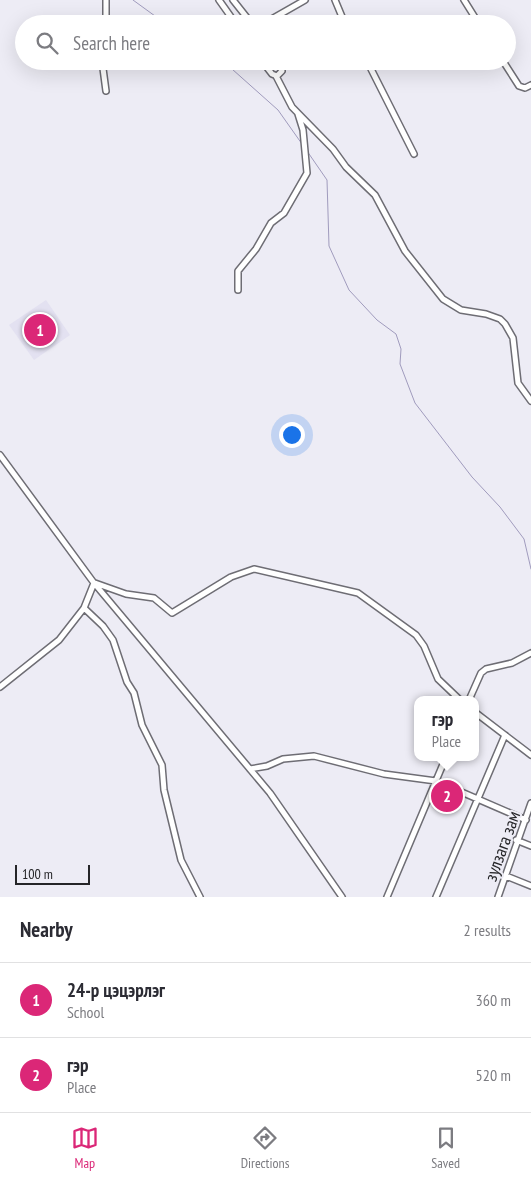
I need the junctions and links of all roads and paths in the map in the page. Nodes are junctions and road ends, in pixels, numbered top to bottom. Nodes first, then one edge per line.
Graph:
1 (106, 0) edge
2 (219, 0) edge
3 (233, 0) edge
4 (305, 0) edge
5 (335, 0) edge
6 (464, 0) edge
7 (106, 15) edge
8 (230, 15) edge
9 (245, 15) edge
10 (279, 15) edge
11 (341, 15) edge
12 (473, 15) edge
13 (103, 70) edge
14 (270, 70) edge
15 (281, 70) edge
16 (372, 70) edge
17 (509, 70) edge
18 (276, 76) junction
19 (531, 84) edge
20 (106, 91) dead end
21 (297, 112) junction
22 (414, 154) dead end
23 (238, 290) dead end
24 (531, 401) edge
25 (0, 456) edge
26 (94, 583) junction
27 (84, 608) junction
28 (531, 653) edge
29 (0, 687) edge
30 (456, 696) edge
31 (471, 696) edge
32 (479, 715) edge
33 (505, 735) junction
34 (531, 755) edge
35 (444, 761) edge
36 (250, 769) junction
37 (436, 782) junction
38 (477, 797) junction
39 (531, 803) edge
40 (526, 820) junction
41 (516, 840) junction
42 (531, 846) edge
43 (506, 876) junction
44 (531, 886) edge
45 (200, 897) edge
46 (342, 897) edge
47 (387, 897) edge
48 (436, 897) edge
49 (498, 897) edge

1 - 7 street
2 - 8 street
3 - 9 street
4 - 10 street
5 - 11 street
6 - 12 street
13 - 20 street
14 - 18 street
15 - 18 street
16 - 22 street
17 - 19 street
18 - 21 street
21 - 23 street
21 - 24 street
25 - 26 street
26 - 27 street
26 - 30 street
26 - 36 street
27 - 29 street
27 - 45 street
28 - 31 street
32 - 33 street
33 - 34 street
33 - 38 street
35 - 37 street
36 - 37 street
36 - 46 street
37 - 38 street
37 - 47 street
38 - 40 street
38 - 48 street
39 - 40 street, зулзага зам
40 - 41 street, зулзага зам
41 - 42 street
41 - 43 street, зулзага зам
43 - 44 street
43 - 49 street, зулзага зам

